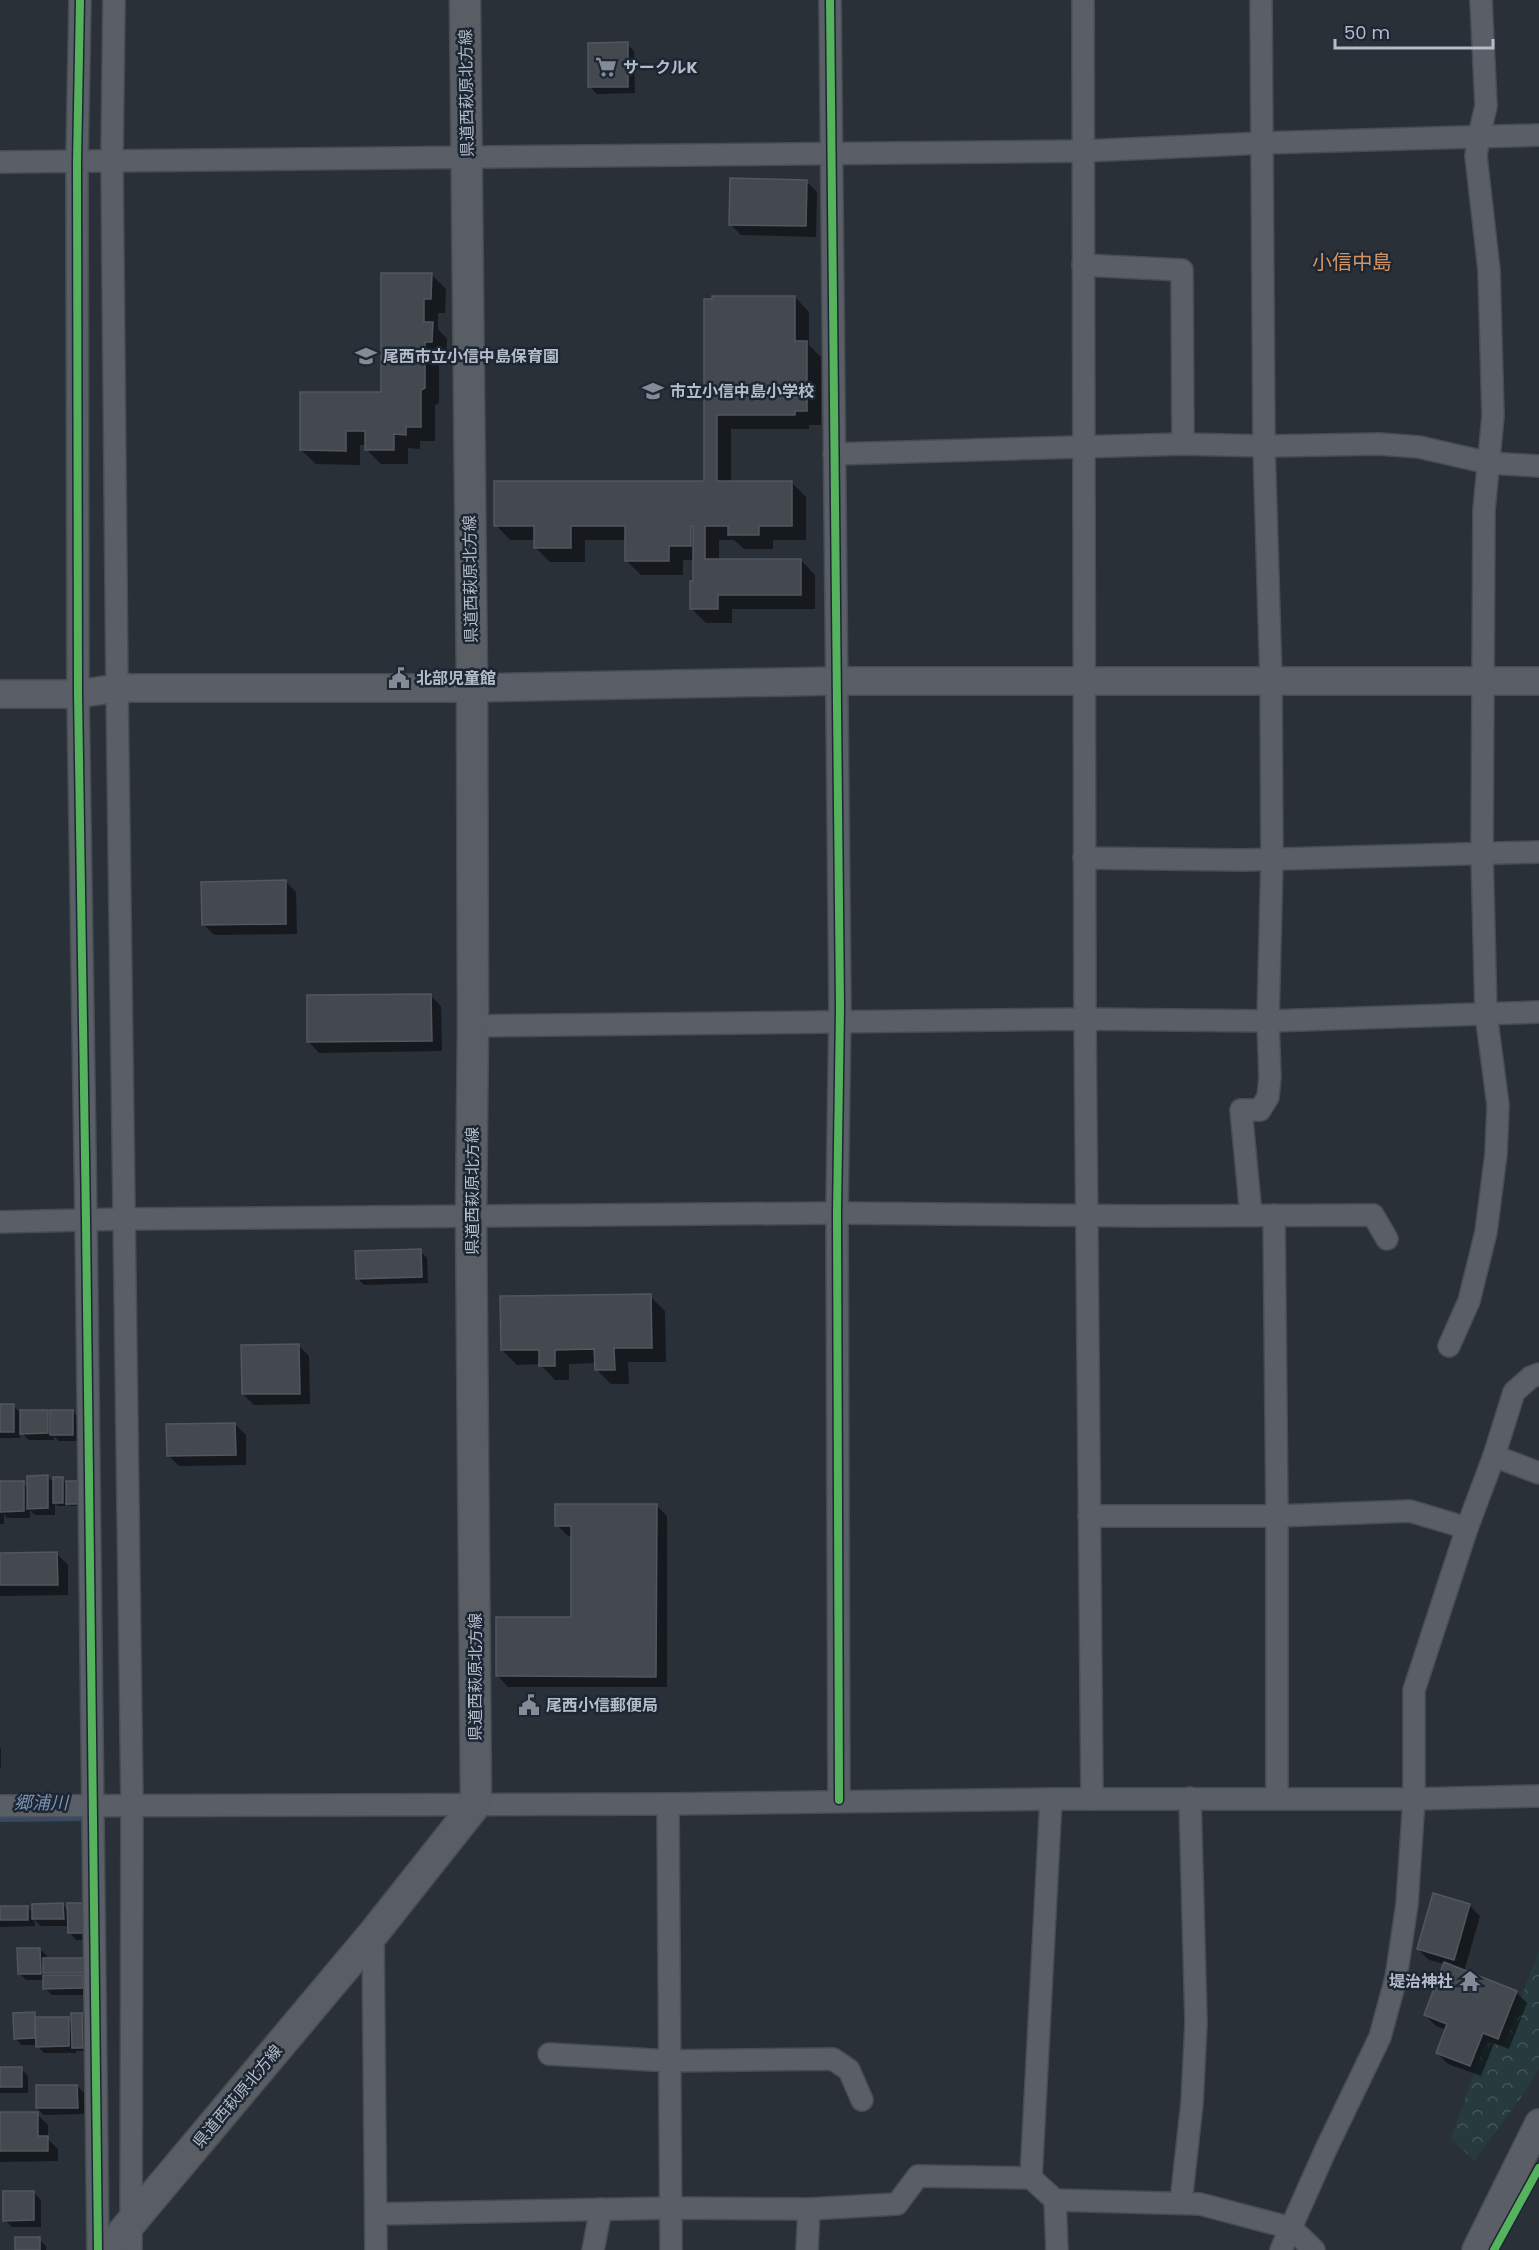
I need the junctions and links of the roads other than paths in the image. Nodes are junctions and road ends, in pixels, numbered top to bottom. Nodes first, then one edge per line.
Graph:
1 (80, 0) edge
2 (114, 0) edge
3 (465, 0) edge
4 (830, 0) edge
5 (1083, 0) edge
6 (1261, 0) edge
7 (1481, 0) edge
8 (1539, 135) edge
9 (1479, 136) junction
10 (1263, 143) junction
11 (1084, 151) junction
12 (831, 153) junction
13 (467, 157) junction
14 (112, 161) junction
15 (0, 162) edge
16 (77, 162) junction
17 (1083, 265) junction
18 (1183, 444) junction
19 (1264, 446) junction
20 (1084, 447) junction
21 (834, 454) junction
22 (1489, 463) junction
23 (1539, 466) edge
24 (1271, 680) junction
25 (835, 681) junction
26 (1484, 681) junction
27 (1539, 681) edge
28 (1085, 682) junction
29 (117, 688) junction
30 (472, 688) junction
31 (0, 694) edge
32 (78, 694) junction
33 (1539, 852) edge
34 (1482, 853) junction
35 (1084, 858) junction
36 (1272, 859) junction
37 (1539, 1012) edge
38 (1486, 1014) junction
39 (1085, 1019) junction
40 (1268, 1021) junction
41 (840, 1023) junction
42 (473, 1026) junction
43 (837, 1213) junction
44 (1087, 1214) junction
45 (1251, 1215) junction
46 (1274, 1215) junction
47 (471, 1216) junction
48 (125, 1219) junction
49 (86, 1221) junction
50 (0, 1222) edge
51 (1387, 1239) dead end
52 (1449, 1346) dead end
53 (1539, 1374) edge
54 (1494, 1456) junction
55 (1539, 1473) edge
56 (1089, 1516) junction
57 (1277, 1516) junction
58 (1467, 1528) junction
59 (1539, 1796) edge
60 (1191, 1798) junction
61 (1277, 1798) junction
62 (1051, 1799) junction
63 (1092, 1799) junction
64 (1414, 1799) junction
65 (838, 1800) junction
66 (476, 1804) junction
67 (668, 1804) junction
68 (92, 1805) junction
69 (132, 1805) junction
70 (0, 1806) edge
71 (373, 1934) junction
72 (549, 2054) dead end
73 (670, 2061) junction
74 (862, 2100) dead end
75 (1539, 2123) edge
76 (1031, 2178) junction
77 (1055, 2200) junction
78 (1181, 2202) junction
79 (671, 2208) junction
80 (601, 2209) junction
81 (809, 2209) junction
82 (376, 2214) junction
83 (1291, 2228) junction
84 (131, 2237) edge
85 (98, 2250) edge
86 (108, 2250) edge
87 (376, 2250) edge
88 (593, 2250) edge
89 (671, 2250) edge
90 (807, 2250) edge
91 (1058, 2250) edge
92 (1281, 2250) edge
93 (1314, 2250) edge
94 (1476, 2250) edge

1 - 16 street
2 - 14 street
3 - 13 main road, 県道西萩原北方線
4 - 12 street
5 - 11 street
6 - 10 street
7 - 9 street
8 - 9 street
9 - 10 street
9 - 22 street
10 - 11 street
10 - 19 street
11 - 12 street
11 - 17 street
12 - 13 street
12 - 21 street
13 - 14 street
13 - 30 main road, 県道西萩原北方線
14 - 16 street
14 - 29 street
15 - 16 street
16 - 32 street
17 - 18 street
17 - 20 street
18 - 19 street
18 - 20 street
19 - 22 street
19 - 24 street
20 - 21 street
20 - 28 street
21 - 25 street
22 - 23 street
22 - 26 street
24 - 26 street
24 - 28 street
24 - 36 street
25 - 28 street
25 - 30 street
25 - 41 street
26 - 27 street
26 - 34 street
28 - 35 street
29 - 30 street
29 - 32 street
29 - 48 street
30 - 42 main road, 県道西萩原北方線
31 - 32 street
32 - 49 street
33 - 34 street
34 - 36 street
34 - 38 street
35 - 36 street
35 - 39 street
36 - 40 street
37 - 38 street
38 - 40 street
38 - 52 street
39 - 40 street
39 - 41 street
39 - 44 street
40 - 45 street
41 - 42 street
41 - 43 street
42 - 47 main road, 県道西萩原北方線
43 - 44 street
43 - 47 street
43 - 65 street
44 - 45 street
44 - 56 street
45 - 46 street
46 - 51 street
46 - 57 street
47 - 48 street
47 - 66 main road, 県道西萩原北方線
48 - 49 street
48 - 69 street
49 - 50 street
49 - 68 street
53 - 54 street
54 - 55 street
54 - 58 street
56 - 57 street
56 - 63 street
57 - 58 street
57 - 61 street
58 - 64 street
59 - 64 street
60 - 61 street
60 - 63 street
60 - 78 street
61 - 64 street
62 - 63 street
62 - 65 street
62 - 76 street
64 - 83 street
65 - 67 street
66 - 67 street
66 - 69 street
66 - 71 main road, 県道西萩原北方線
67 - 73 street
68 - 69 street
68 - 70 street
68 - 85 street
69 - 84 street
71 - 82 street
71 - 84 main road, 県道西萩原北方線
72 - 73 street
73 - 74 street
73 - 79 street
75 - 94 street
76 - 77 street
76 - 81 street
77 - 78 street
77 - 91 street
78 - 83 street
79 - 80 street
79 - 81 street
79 - 89 street
80 - 82 street
80 - 88 street
81 - 90 street
82 - 87 street
83 - 92 street
83 - 93 street
84 - 86 main road, 県道西萩原北方線

